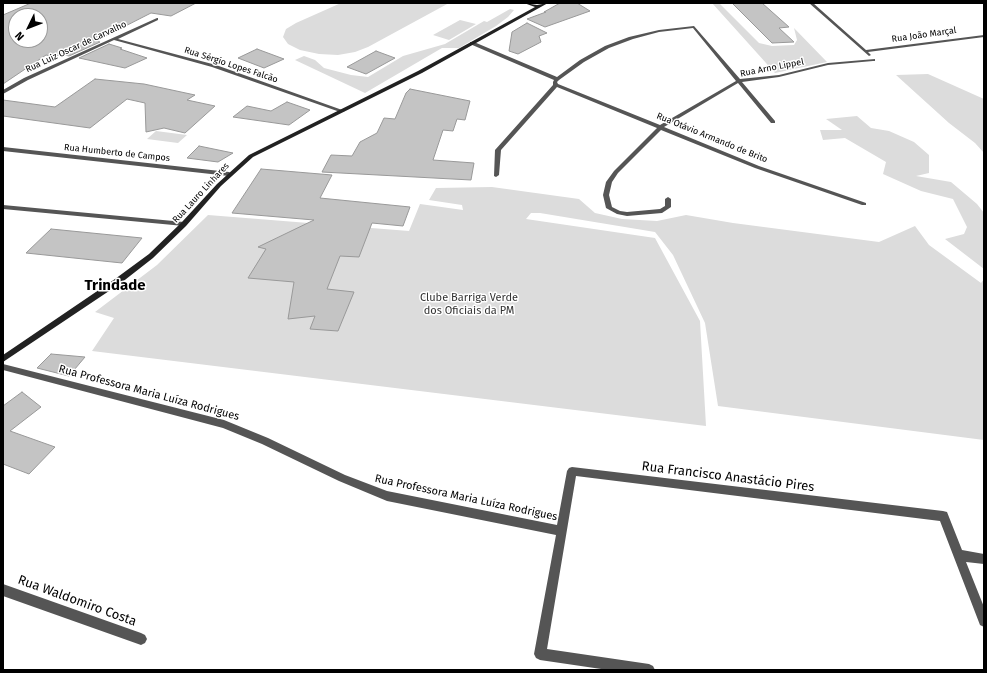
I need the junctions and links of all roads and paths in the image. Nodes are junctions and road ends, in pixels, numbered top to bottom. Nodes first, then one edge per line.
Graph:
1 (526, 3) edge
2 (546, 3) edge
3 (811, 3) edge
4 (540, 6) junction
5 (157, 19) dead end
6 (513, 20) junction
7 (984, 36) edge
8 (114, 39) junction
9 (472, 43) junction
10 (866, 51) junction
11 (739, 81) junction
12 (556, 82) junction
13 (3, 92) edge
14 (342, 111) junction
15 (773, 122) dead end
16 (661, 127) junction
17 (3, 149) edge
18 (229, 174) junction
19 (496, 175) dead end
20 (668, 199) dead end
21 (864, 204) dead end
22 (3, 207) edge
23 (184, 224) junction
24 (3, 359) edge
25 (3, 367) edge
26 (561, 531) junction
27 (958, 556) junction
28 (984, 559) edge
29 (3, 590) edge
30 (984, 621) edge
31 (141, 639) dead end
32 (649, 670) edge

1 - 4 main road
1 - 6 main road, Rua Lauro Linhares
2 - 4 main road, Rua Lauro Linhares
3 - 10 street
4 - 6 main road, Rua Lauro Linhares
5 - 8 street, Rua Luiz Oscar de Carvalho
6 - 9 main road, Rua Lauro Linhares
7 - 10 street, Rua João Marçal
8 - 13 street, Rua Luiz Oscar de Carvalho
8 - 14 street, Rua Sérgio Lopes Falcão
9 - 12 street, Rua Otávio Armando de Brito
9 - 14 main road, Rua Lauro Linhares
10 - 11 street, Rua Arno Lippel
11 - 12 street
11 - 15 street
11 - 16 street, Rua Arno Lippel
12 - 16 street, Rua Otávio Armando de Brito
12 - 19 street
14 - 18 main road, Rua Lauro Linhares
16 - 20 street, Rua Arno Lippel
16 - 21 street, Rua Otávio Armando de Brito
17 - 18 street, Rua Humberto de Campos
18 - 23 main road, Rua Lauro Linhares
22 - 23 street
23 - 24 main road, Rua Lauro Linhares
25 - 26 street, Rua Professora Maria Luíza Rodrigues
26 - 27 street, Rua Francisco Anastácio Pires
26 - 32 street
27 - 28 street
27 - 30 street
29 - 31 street, Rua Waldomiro Costa

